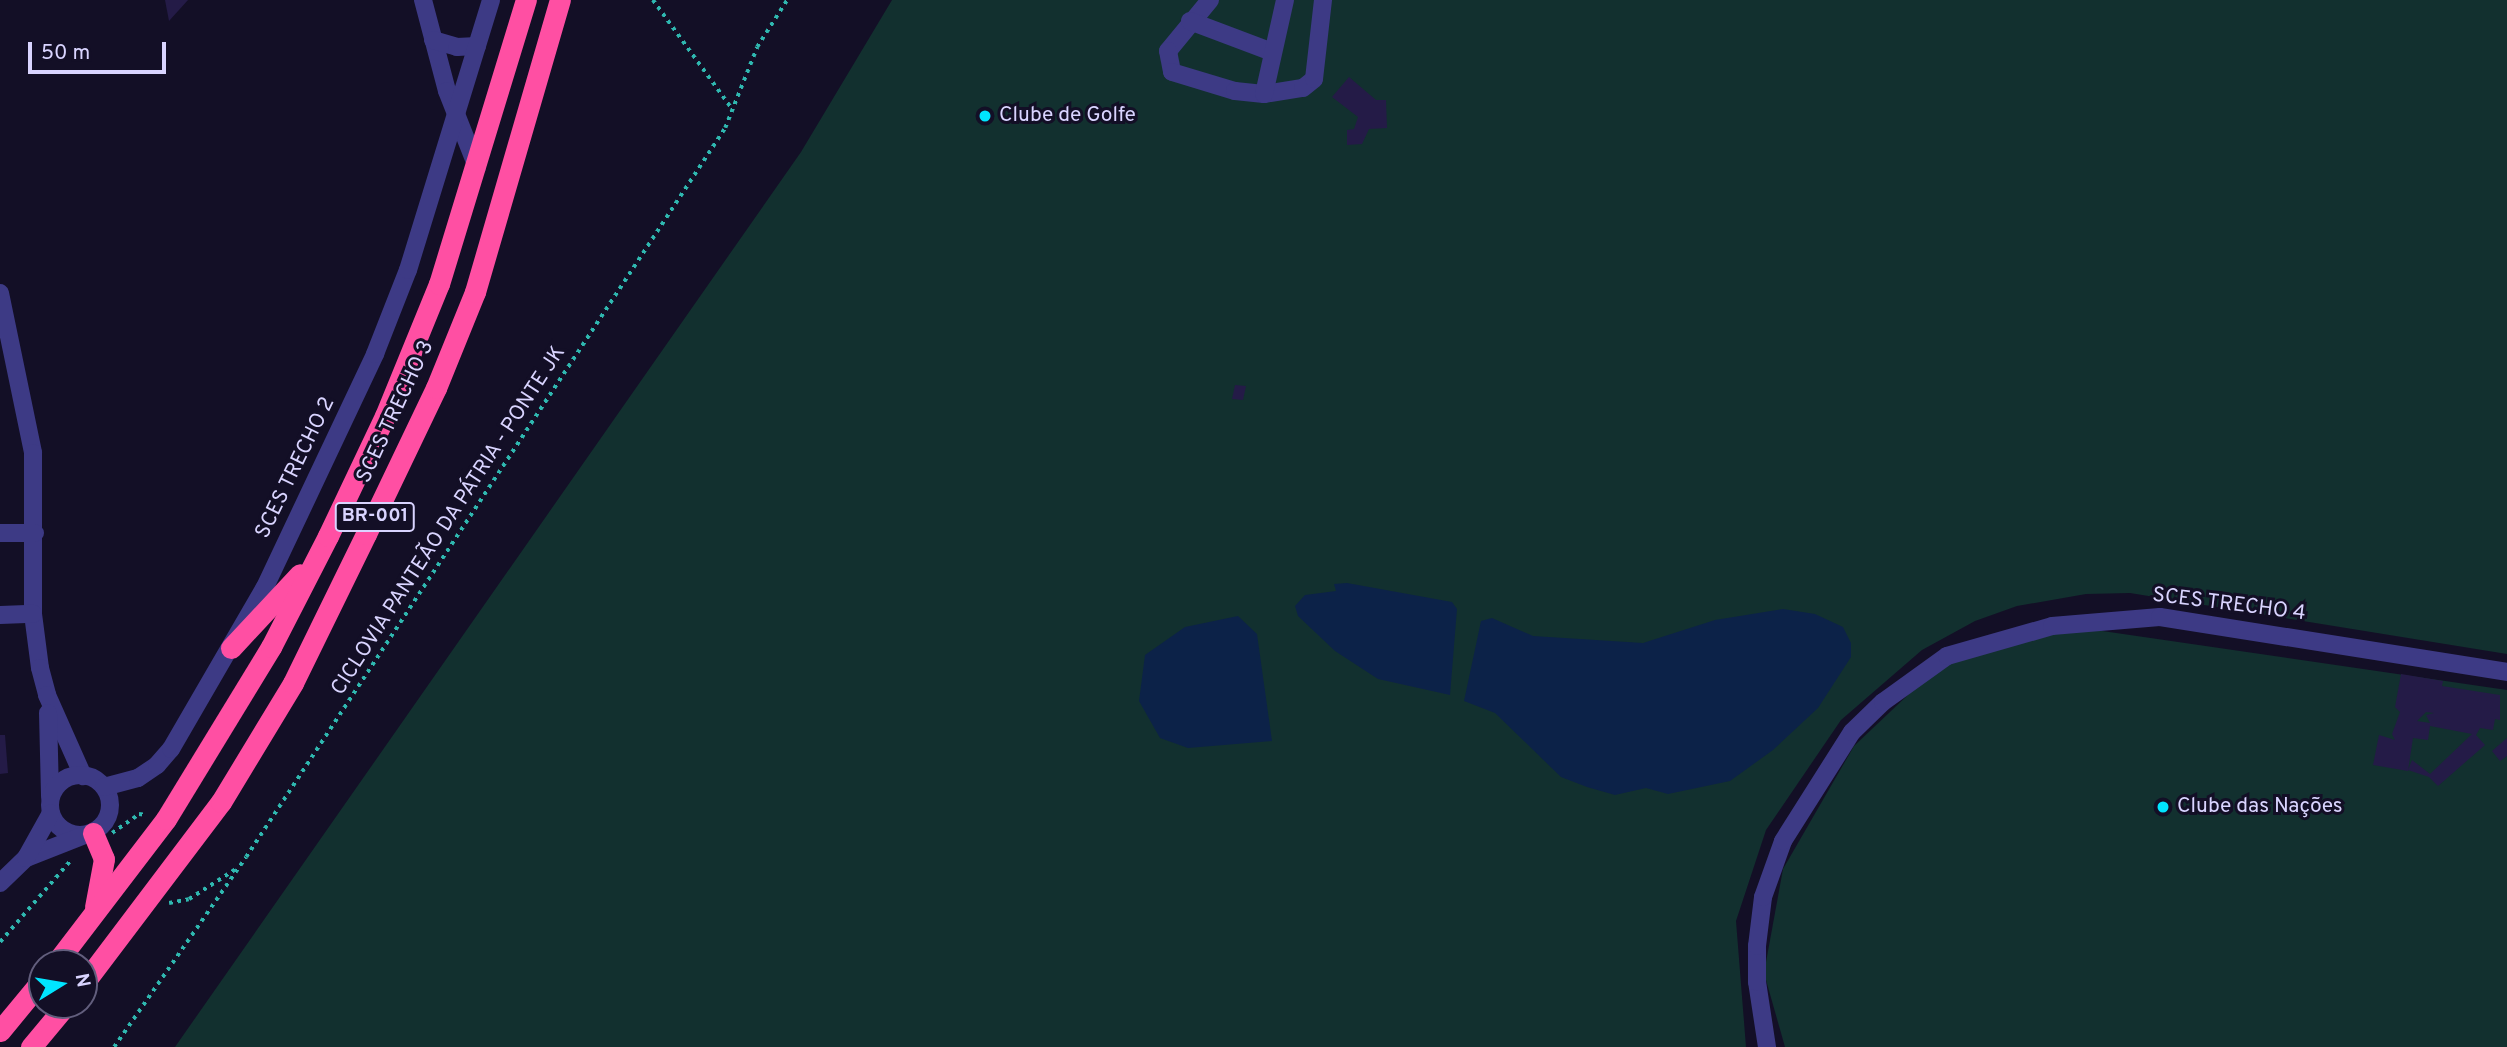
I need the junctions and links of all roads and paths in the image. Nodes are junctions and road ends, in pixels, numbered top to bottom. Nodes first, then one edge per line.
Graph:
1 (423, 0) edge
2 (491, 0) edge
3 (526, 0) edge
4 (560, 0) edge
5 (653, 0) edge
6 (788, 0) edge
7 (1210, 0) edge
8 (1285, 0) edge
9 (1323, 0) edge
10 (1190, 21) junction
11 (433, 40) junction
12 (477, 46) junction
13 (1272, 52) junction
14 (1264, 94) junction
15 (733, 110) junction
16 (456, 116) junction
17 (477, 167) junction
18 (0, 293) edge
19 (0, 533) edge
20 (35, 533) junction
21 (318, 554) junction
22 (33, 614) junction
23 (0, 615) edge
24 (231, 648) junction
25 (2507, 672) edge
26 (47, 695) junction
27 (83, 776) junction
28 (104, 788) junction
29 (50, 806) junction
30 (166, 819) junction
31 (91, 837) junction
32 (26, 858) junction
33 (238, 868) junction
34 (0, 883) edge
35 (143, 907) junction
36 (92, 919) junction
37 (0, 942) edge
38 (67, 949) edge
39 (98, 965) edge
40 (28, 997) edge
41 (54, 1019) edge
42 (0, 1031) edge
43 (31, 1047) edge
44 (114, 1047) edge
45 (1767, 1047) edge

1 - 11 street
2 - 12 street, SCES TRECHO 2
3 - 17 highway, SCES TRECHO 3 / BR-001
4 - 35 highway, SCES TRECHO 3 / BR-001
5 - 15 path
6 - 15 path, CICLOVIA PANTEÃO DA PÁTRIA - PONTE JK
7 - 10 street
8 - 13 street
9 - 14 street
10 - 13 street
10 - 14 street
11 - 12 street
11 - 16 street
12 - 16 street, SCES TRECHO 2
13 - 14 street
15 - 33 path, CICLOVIA PANTEÃO DA PÁTRIA - PONTE JK
16 - 17 street
16 - 24 street, SCES TRECHO 2
17 - 21 highway, SCES TRECHO 3 / BR-001
18 - 20 street
19 - 20 street
20 - 22 street
21 - 24 highway
21 - 30 highway, SCES TRECHO 3 / BR-001
22 - 23 street
22 - 26 street
24 - 28 street, SCES TRECHO 2
25 - 45 street, SCES TRECHO 4
26 - 27 street
26 - 29 street
27 - 28 street
27 - 29 street
28 - 31 street
29 - 31 street
29 - 32 street
30 - 31 path
30 - 36 highway, SCES TRECHO 3 / BR-001
31 - 32 street
31 - 36 highway
31 - 37 path
32 - 34 street
33 - 35 path
33 - 44 path, CICLOVIA PANTEÃO DA PÁTRIA - PONTE JK
35 - 39 highway, SCES TRECHO 3 / BR-001
36 - 38 highway, SCES TRECHO 3 / BR-001
40 - 42 highway
41 - 43 highway

